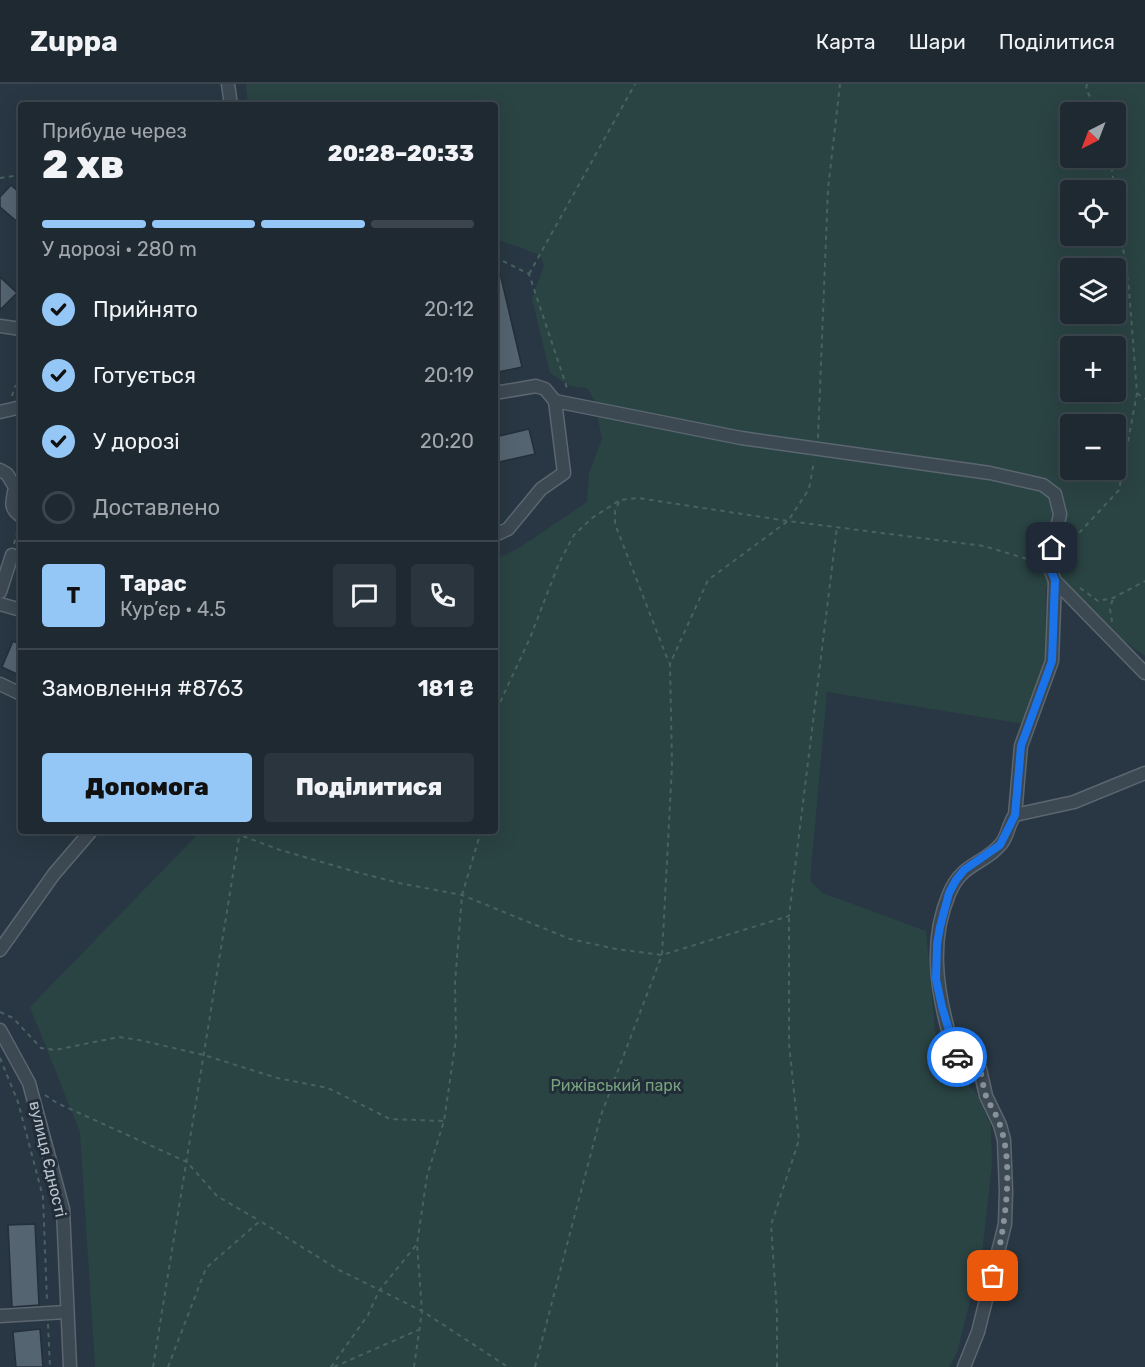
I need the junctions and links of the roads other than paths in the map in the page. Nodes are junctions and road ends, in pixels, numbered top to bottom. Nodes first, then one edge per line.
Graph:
1 (228, 84) edge
2 (231, 102) edge
3 (0, 326) edge
4 (18, 329) edge
5 (498, 392) edge
6 (555, 401) junction
7 (18, 408) edge
8 (0, 412) edge
9 (0, 470) edge
10 (18, 514) edge
11 (498, 534) edge
12 (12, 555) road end
13 (1055, 580) junction
14 (0, 592) edge
15 (0, 604) edge
16 (18, 609) edge
17 (1145, 673) edge
18 (0, 684) edge
19 (18, 693) edge
20 (1145, 773) edge
21 (1015, 815) junction
22 (88, 834) edge
23 (0, 950) edge
24 (0, 1030) edge
25 (66, 1312) junction
26 (0, 1316) edge
27 (70, 1367) edge
28 (964, 1367) edge

1 - 2 street
3 - 4 street
5 - 6 street
6 - 11 street
6 - 13 street
7 - 8 street
9 - 10 street
12 - 14 street
13 - 17 street
13 - 21 street
15 - 16 street
18 - 19 street
20 - 21 street
21 - 28 street
22 - 23 street
24 - 25 street, вулиця Єдності
25 - 26 street
25 - 27 street, вулиця Єдності

